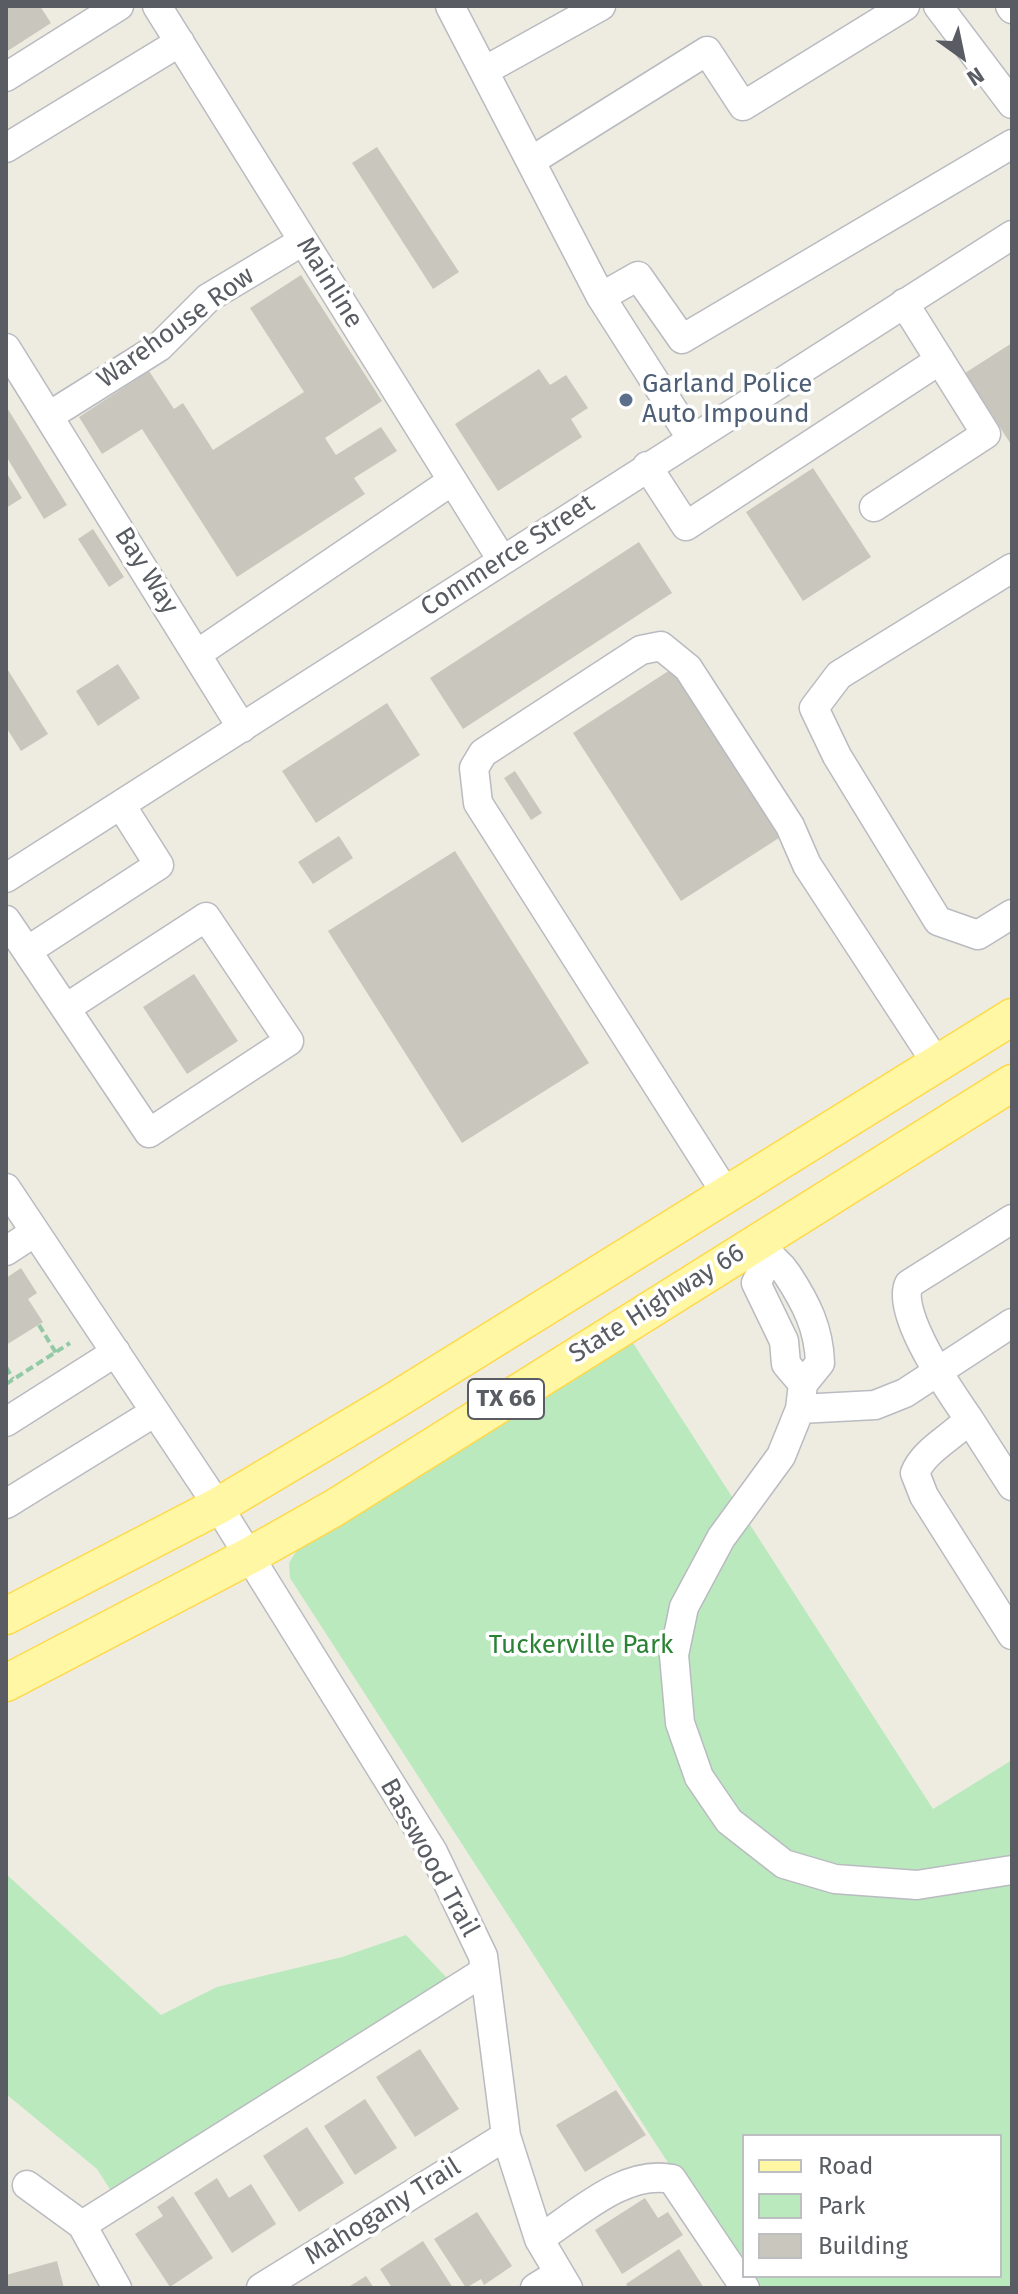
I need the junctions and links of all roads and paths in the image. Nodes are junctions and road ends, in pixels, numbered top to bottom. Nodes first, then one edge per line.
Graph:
1 (119, 6) edge
2 (157, 6) edge
3 (450, 6) edge
4 (601, 6) edge
5 (905, 6) edge
6 (938, 6) edge
7 (180, 42) junction
8 (484, 71) junction
9 (6, 77) edge
10 (1012, 104) edge
11 (1012, 144) edge
12 (6, 148) edge
13 (531, 161) junction
14 (1012, 235) edge
15 (303, 241) junction
16 (601, 297) junction
17 (904, 303) junction
18 (6, 348) edge
19 (940, 360) junction
20 (49, 416) junction
21 (691, 438) junction
22 (647, 466) junction
23 (452, 481) junction
24 (874, 507) dead end
25 (502, 560) junction
26 (1012, 568) edge
27 (197, 654) junction
28 (242, 728) junction
29 (121, 805) junction
30 (6, 878) edge
31 (1012, 914) edge
32 (6, 920) edge
33 (27, 951) junction
34 (66, 1008) junction
35 (1012, 1017) edge
36 (937, 1064) junction
37 (1012, 1083) edge
38 (6, 1188) edge
39 (727, 1195) junction
40 (1012, 1219) edge
41 (35, 1232) junction
42 (765, 1249) junction
43 (6, 1251) edge
44 (1012, 1323) edge
45 (39, 1325) dead end
46 (70, 1343) dead end
47 (116, 1352) junction
48 (56, 1353) junction
49 (6, 1367) edge
50 (937, 1372) junction
51 (13, 1379) junction
52 (6, 1384) edge
53 (801, 1397) junction
54 (155, 1412) junction
55 (969, 1419) junction
56 (6, 1422) edge
57 (1012, 1486) edge
58 (6, 1504) edge
59 (218, 1506) junction
60 (249, 1556) junction
61 (6, 1616) edge
62 (1012, 1635) edge
63 (6, 1683) edge
64 (1012, 1870) edge
65 (485, 1971) junction
66 (506, 2136) junction
67 (27, 2185) dead end
68 (82, 2225) junction
69 (539, 2239) junction
70 (564, 2280) edge
71 (117, 2288) edge
72 (261, 2288) edge
73 (535, 2288) edge
74 (745, 2288) edge

1 - 9 street
2 - 7 street, Mainline
3 - 8 street
4 - 8 street
5 - 13 street
6 - 10 street
7 - 12 street
7 - 15 street, Mainline
8 - 13 street
11 - 16 street
13 - 16 street
14 - 17 street, Commerce Street
15 - 20 street, Warehouse Row
15 - 23 street, Mainline
16 - 21 street
17 - 19 street
17 - 21 street, Commerce Street
18 - 20 street, Bay Way
19 - 22 street
19 - 24 street
20 - 27 street, Bay Way
21 - 22 street, Commerce Street
22 - 25 street, Commerce Street
23 - 25 street, Mainline
23 - 27 street
25 - 28 street, Commerce Street
26 - 31 street
27 - 28 street, Bay Way
28 - 29 street, Commerce Street
29 - 30 street, Commerce Street
29 - 33 street
32 - 33 street
33 - 34 street
34 - 34 street
35 - 36 main road, TX 66
36 - 39 main road, TX 66
36 - 39 street
37 - 42 main road, State Highway 66 / TX 66
38 - 41 street, Basswood Trail
39 - 42 main road
39 - 59 main road, TX 66
40 - 50 street
41 - 43 street
41 - 47 street, Basswood Trail
42 - 53 street
42 - 60 main road, State Highway 66 / TX 66
44 - 50 street
45 - 48 path
46 - 48 path
47 - 54 street, Basswood Trail
47 - 56 street
48 - 51 path
49 - 51 path
50 - 53 street
50 - 55 street
51 - 52 path
53 - 64 street
54 - 58 street
54 - 59 street, Basswood Trail
55 - 57 street
55 - 62 street
59 - 60 street, Basswood Trail
59 - 61 main road, TX 66
60 - 63 main road, State Highway 66 / TX 66
60 - 65 street, Basswood Trail
65 - 66 street, Basswood Trail
65 - 68 street
66 - 69 street, Basswood Trail
66 - 72 street, Mahogany Trail
67 - 68 street
68 - 71 street
69 - 70 street, Basswood Trail
69 - 74 street
70 - 73 street

